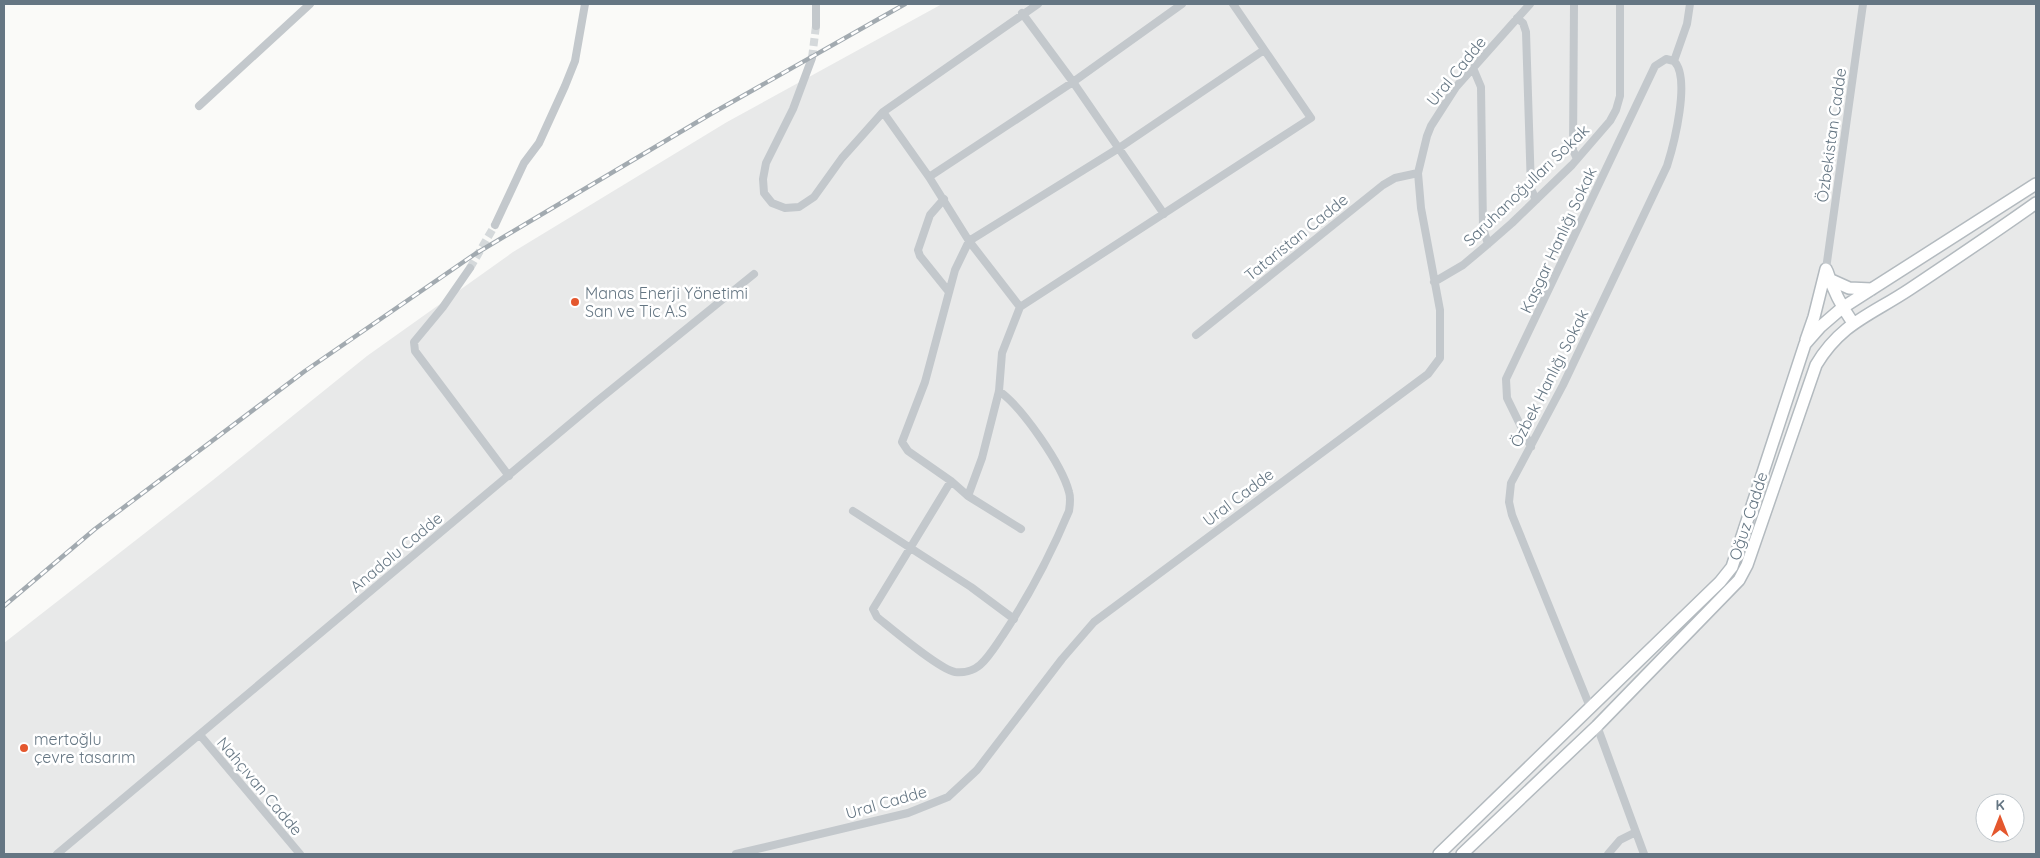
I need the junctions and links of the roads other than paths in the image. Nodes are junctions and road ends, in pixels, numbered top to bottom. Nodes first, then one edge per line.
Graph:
1 (310, 4) edge
2 (585, 4) edge
3 (816, 4) edge
4 (1038, 4) edge
5 (1182, 4) edge
6 (1233, 4) edge
7 (1530, 4) edge
8 (1574, 4) edge
9 (1620, 4) edge
10 (1690, 4) edge
11 (1863, 4) edge
12 (1022, 13) junction
13 (1518, 18) junction
14 (816, 26) tunnel mouth
15 (1264, 50) junction
16 (812, 58) tunnel mouth
17 (1674, 61) junction
18 (1473, 68) junction
19 (1073, 82) junction
20 (199, 106) dead end
21 (883, 112) junction
22 (1119, 148) junction
23 (1577, 158) junction
24 (1418, 173) junction
25 (929, 176) junction
26 (2036, 184) edge
27 (944, 199) junction
28 (1536, 200) junction
29 (2036, 203) edge
30 (1164, 214) junction
31 (495, 225) tunnel mouth
32 (969, 241) junction
33 (1488, 244) junction
34 (470, 268) tunnel mouth
35 (754, 274) dead end
36 (1827, 274) junction
37 (1434, 282) junction
38 (1874, 288) junction
39 (949, 292) junction
40 (1020, 306) junction
41 (1842, 308) junction
42 (1853, 322) junction
43 (1196, 335) dead end
44 (1804, 344) junction
45 (999, 391) junction
46 (1531, 447) junction
47 (509, 476) junction
48 (951, 481) junction
49 (968, 496) junction
50 (853, 511) dead end
51 (1021, 529) dead end
52 (911, 549) junction
53 (1014, 619) junction
54 (1590, 707) junction
55 (1597, 726) junction
56 (200, 734) junction
57 (1636, 832) junction
58 (57, 854) edge
59 (300, 854) edge
60 (736, 854) edge
61 (1439, 854) edge
62 (1462, 854) edge
63 (1608, 854) edge
64 (1644, 854) edge

1 - 20 street
2 - 31 street
3 - 14 street
4 - 12 street
5 - 19 street
6 - 15 street
7 - 13 street, Ural Cadde
8 - 23 street
9 - 23 street, Saruhanoğulları Sokak
10 - 17 street
11 - 36 street, Özbekistan Cadde
12 - 19 street
12 - 21 street
13 - 18 street, Ural Cadde
13 - 28 street
15 - 22 street
15 - 30 street
16 - 21 street
17 - 46 street, Özbek Hanlığı Sokak
17 - 46 street, Kaşgar Hanlığı Sokak
18 - 24 street, Ural Cadde
18 - 33 street
19 - 22 street
19 - 25 street
21 - 25 street
22 - 30 street
22 - 32 street
23 - 28 street, Saruhanoğulları Sokak
24 - 37 street, Ural Cadde
24 - 43 street, Tataristan Cadde
25 - 27 street
26 - 38 street, Oğuz Cadde
27 - 32 street
27 - 39 street
28 - 33 street, Saruhanoğulları Sokak
29 - 42 street, Oğuz Cadde
30 - 40 street
32 - 39 street
32 - 40 street
33 - 37 street, Saruhanoğulları Sokak
34 - 47 street
35 - 47 street, Anadolu Cadde
36 - 38 street
36 - 41 street
36 - 44 street
37 - 60 street, Ural Cadde
38 - 41 street, Oğuz Cadde
39 - 48 street
40 - 45 street
41 - 42 street
41 - 44 street, Oğuz Cadde
42 - 55 street, Oğuz Cadde
44 - 54 street, Oğuz Cadde
45 - 49 street
45 - 53 street
46 - 54 street, Özbek Hanlığı Sokak
47 - 56 street, Anadolu Cadde
48 - 49 street
48 - 52 street
49 - 51 street
50 - 52 street
52 - 53 street
52 - 53 street
54 - 55 street
54 - 61 street, Oğuz Cadde
55 - 57 street
55 - 62 street, Oğuz Cadde
56 - 58 street, Anadolu Cadde
56 - 59 street, Nahçıvan Cadde
57 - 63 street
57 - 64 street

